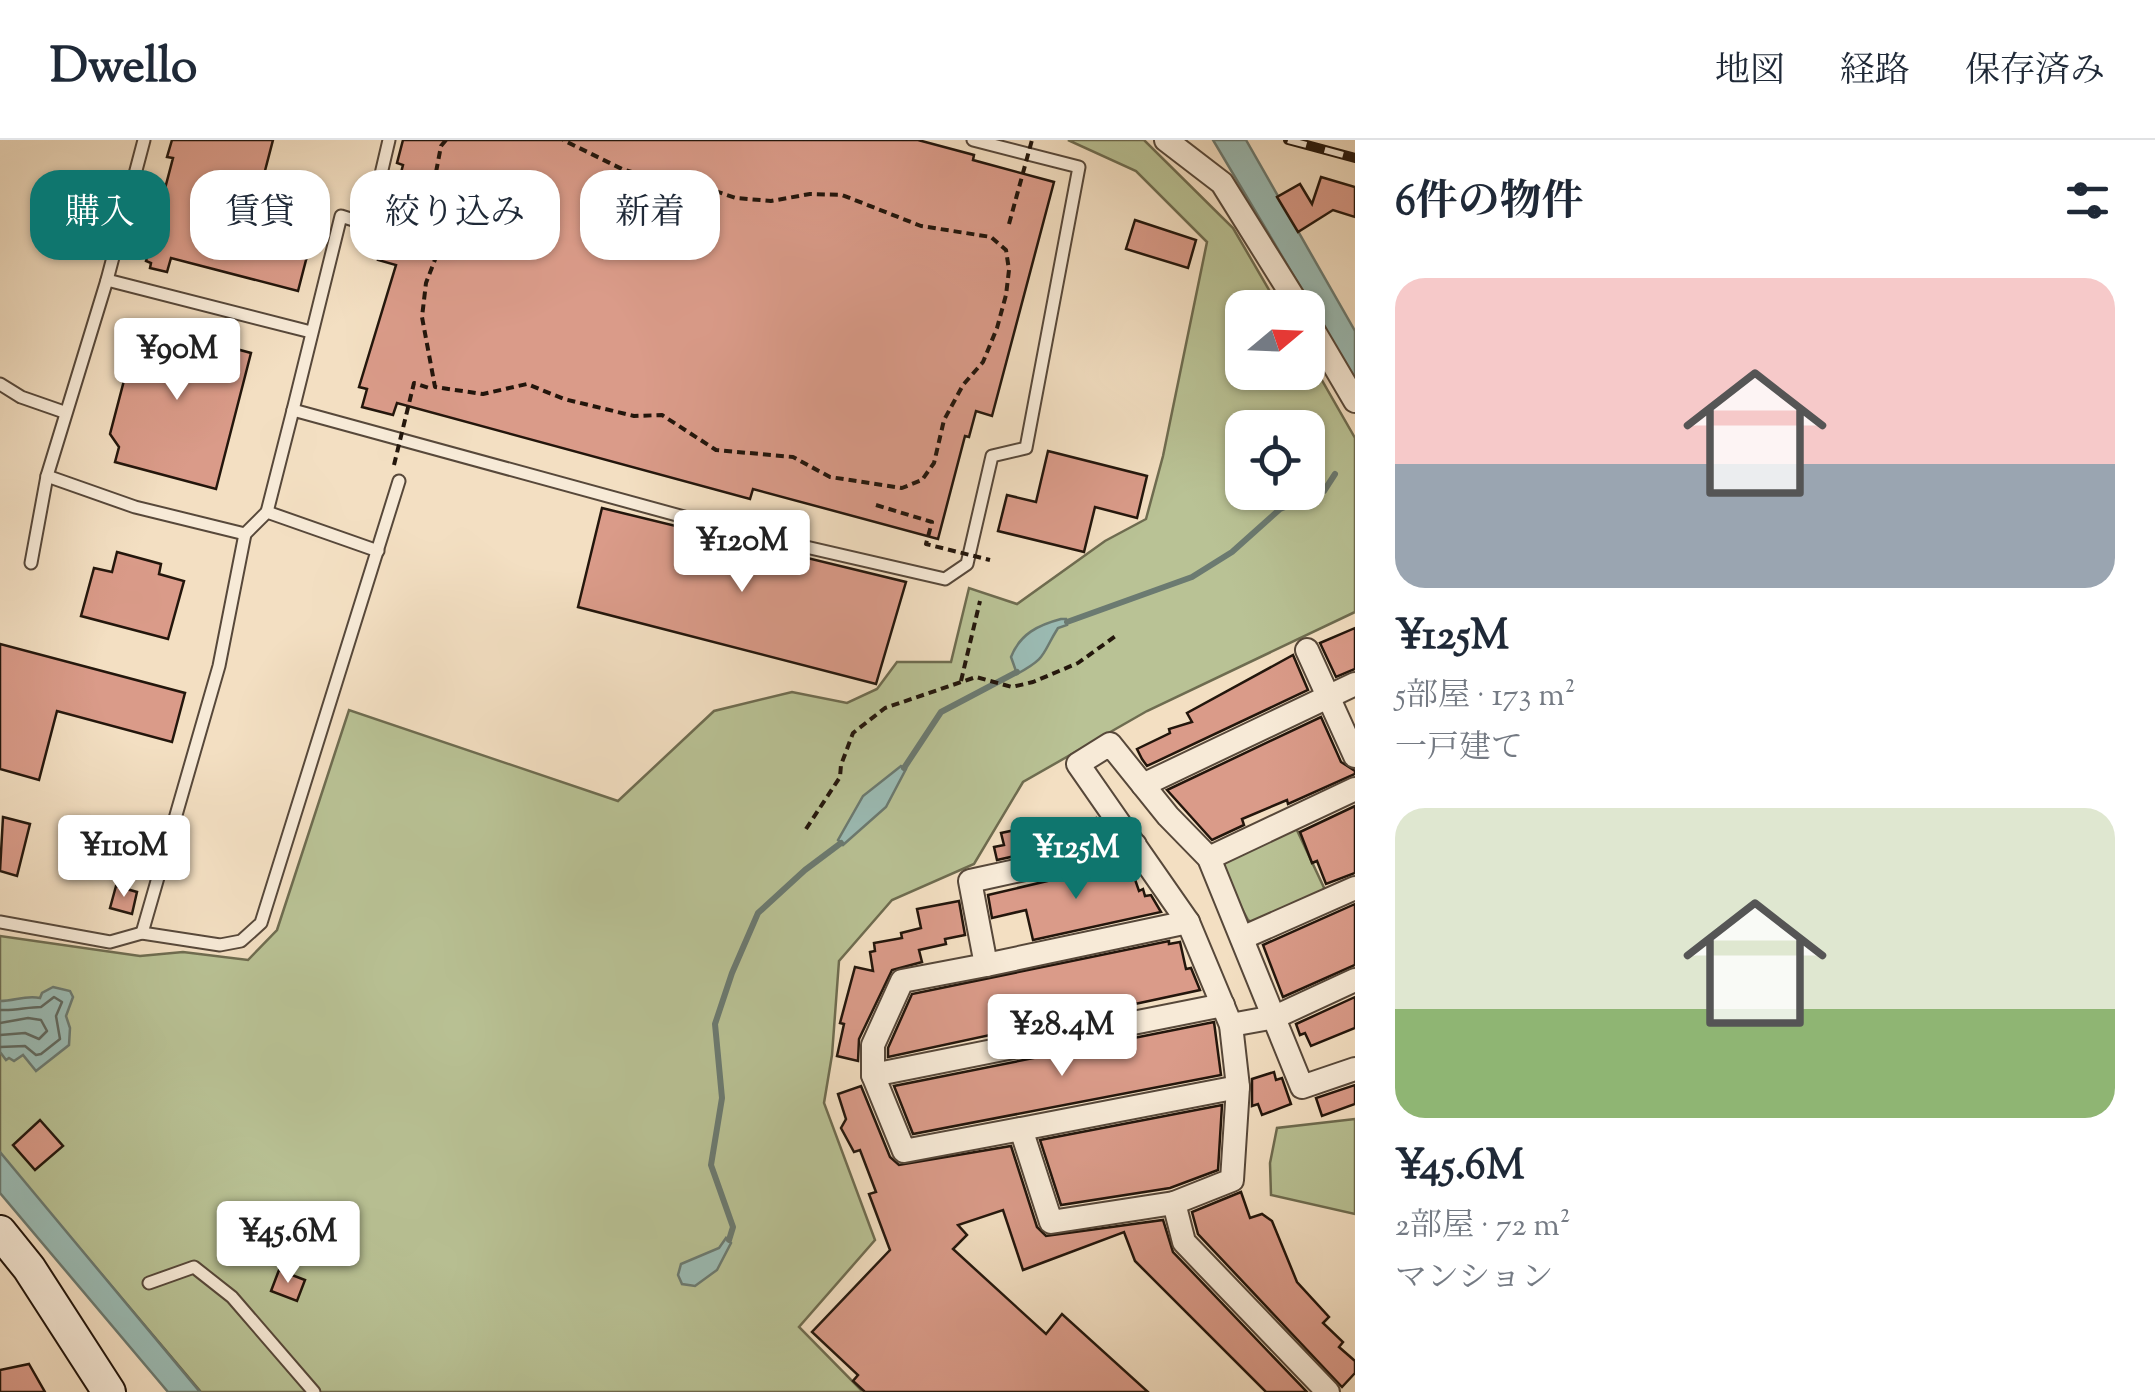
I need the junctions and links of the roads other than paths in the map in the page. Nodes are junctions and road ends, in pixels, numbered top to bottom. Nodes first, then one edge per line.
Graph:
1 (144, 140) edge
2 (390, 140) edge
3 (973, 140) edge
4 (1166, 140) edge
5 (107, 280) junction
6 (1289, 290) edge
7 (312, 332) junction
8 (1325, 350) edge
9 (0, 384) edge
10 (1355, 401) edge
11 (293, 410) junction
12 (64, 412) junction
13 (46, 476) junction
14 (399, 481) dead end
15 (267, 512) junction
16 (245, 534) junction
17 (378, 551) junction
18 (31, 562) dead end
19 (1307, 650) dead end
20 (1355, 684) edge
21 (1328, 697) junction
22 (1355, 756) edge
23 (1143, 785) junction
24 (1355, 789) edge
25 (1135, 844) junction
26 (1209, 858) junction
27 (1355, 888) edge
28 (0, 922) edge
29 (1188, 922) junction
30 (142, 933) junction
31 (1242, 938) junction
32 (986, 965) junction
33 (1355, 980) edge
34 (1227, 1015) junction
35 (1275, 1016) junction
36 (1355, 1069) edge
37 (873, 1075) junction
38 (1238, 1087) junction
39 (1021, 1129) junction
40 (1174, 1204) junction
41 (0, 1232) edge
42 (149, 1283) dead end
43 (109, 1392) edge
44 (314, 1392) edge
45 (1328, 1392) edge

1 - 5 lane
2 - 7 lane
3 - 11 lane
4 - 6 street
5 - 7 lane
5 - 12 lane
7 - 11 lane
8 - 10 street
9 - 12 lane
11 - 15 lane
12 - 13 lane
13 - 16 lane
13 - 18 lane
14 - 17 lane
15 - 16 lane
15 - 17 lane
16 - 30 lane
17 - 30 lane
19 - 21 street
20 - 21 street
21 - 22 street
21 - 23 street
23 - 25 street
23 - 26 street
24 - 26 street
25 - 29 street
25 - 32 street
26 - 31 street
27 - 31 street
28 - 30 lane
29 - 32 street
29 - 34 street
31 - 35 street
32 - 37 street
33 - 35 street
34 - 35 street
34 - 37 street
34 - 38 street
35 - 36 street
37 - 39 street
38 - 39 street
38 - 40 street
39 - 40 street
40 - 45 street
41 - 43 main road
42 - 44 lane

